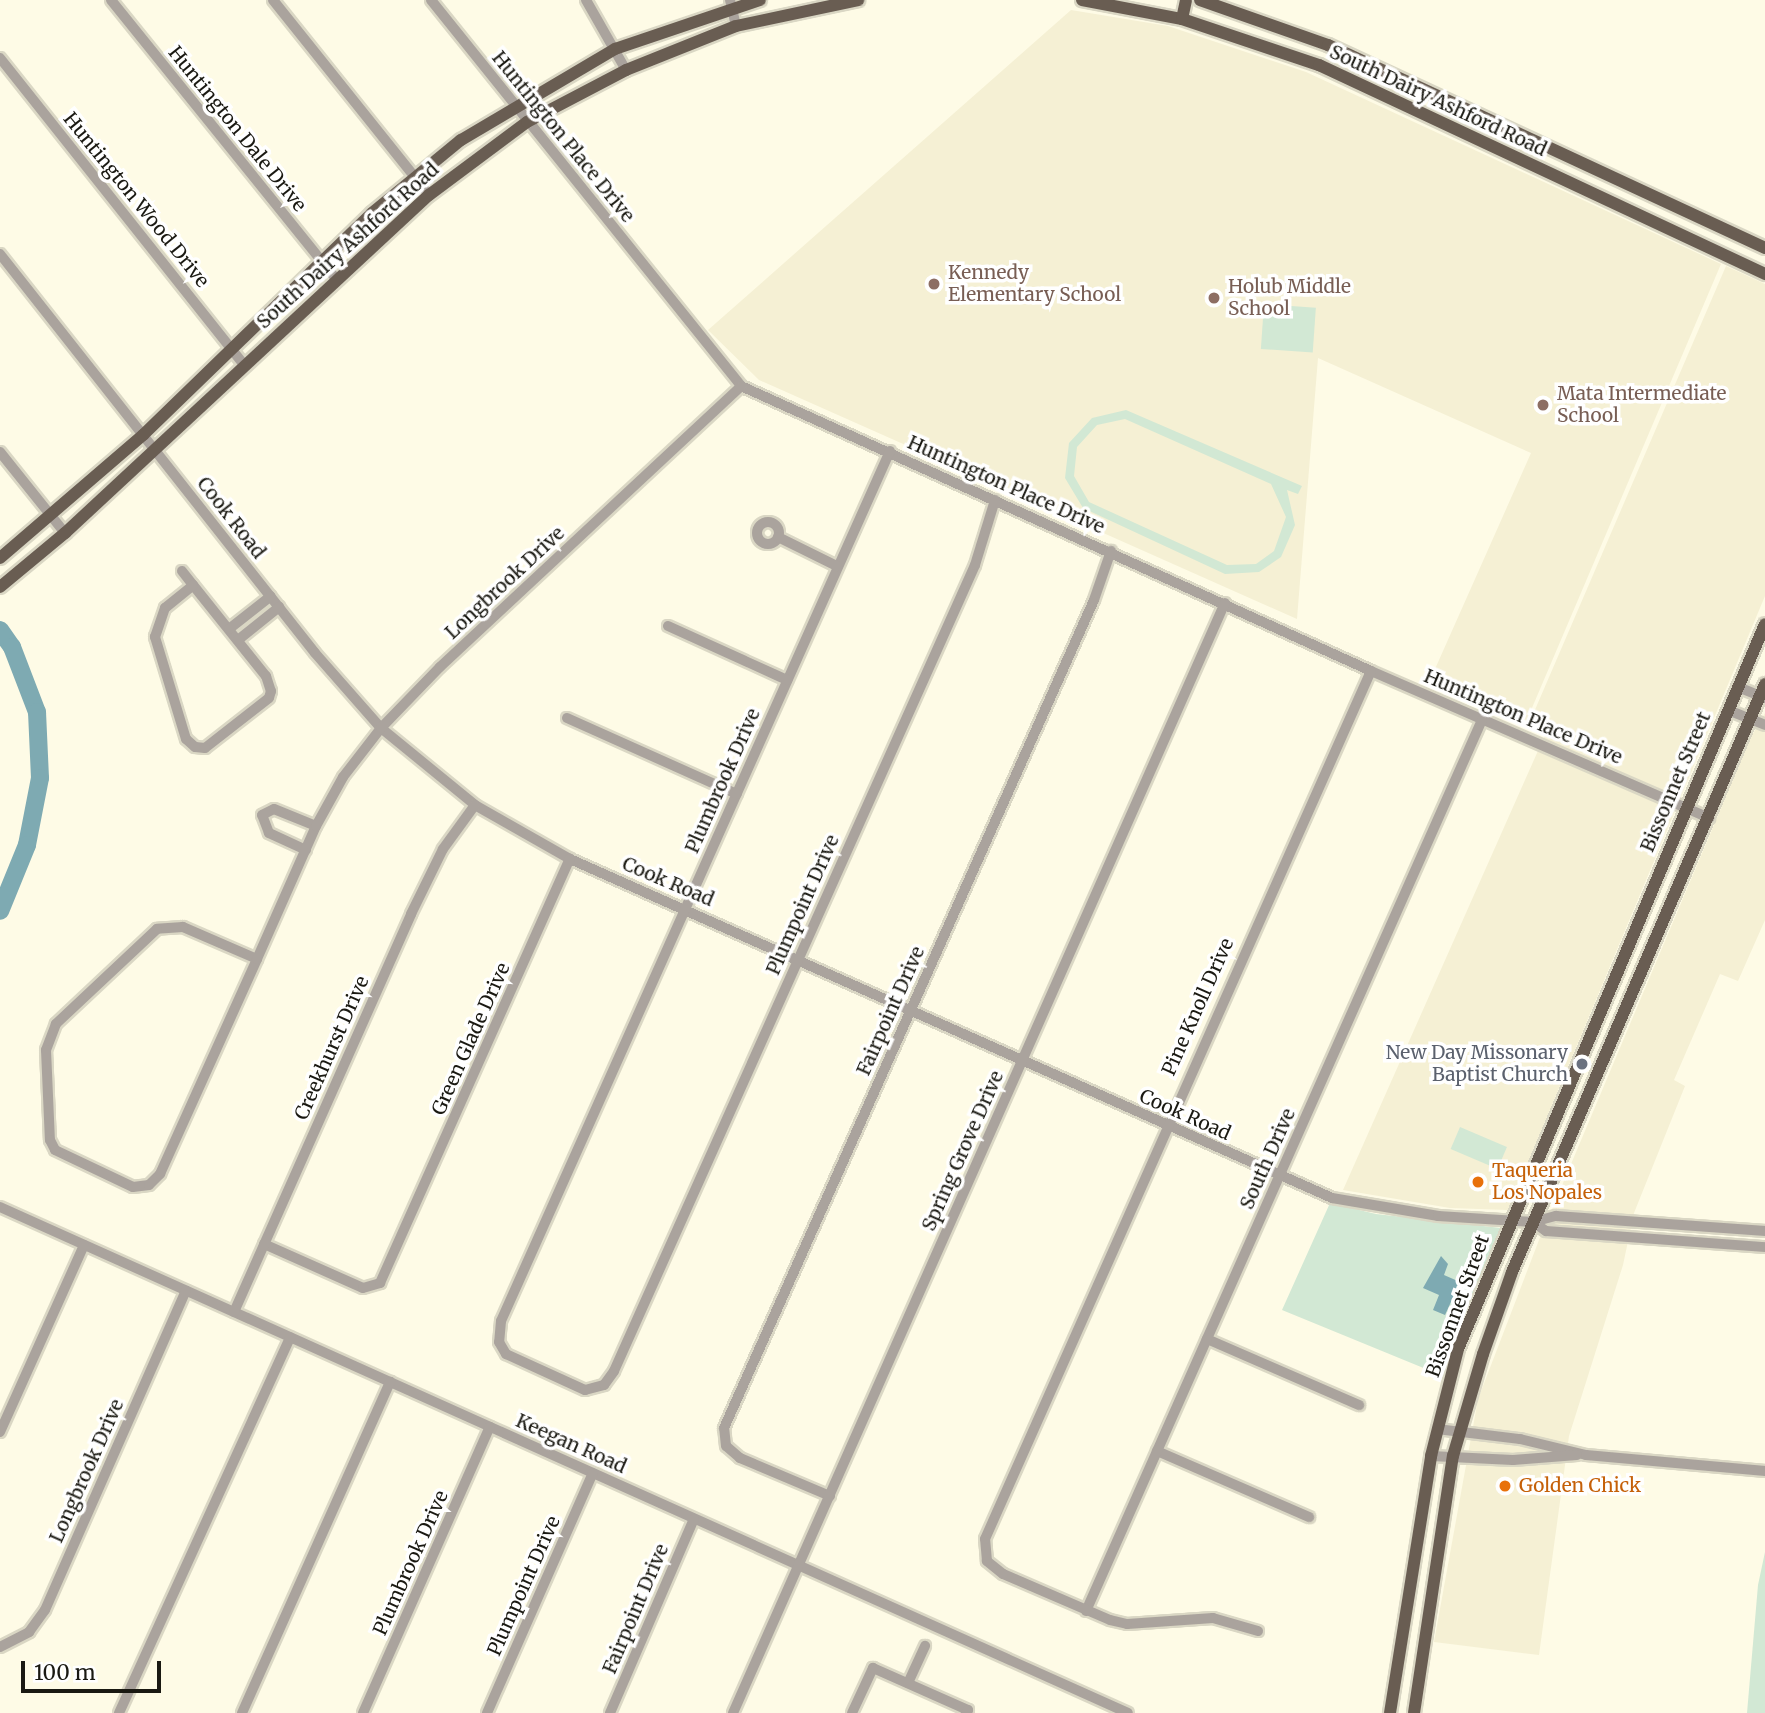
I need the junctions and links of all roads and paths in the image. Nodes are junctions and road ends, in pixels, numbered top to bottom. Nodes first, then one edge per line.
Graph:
1 (111, 0) edge
2 (273, 0) edge
3 (431, 0) edge
4 (586, 0) edge
5 (760, 0) edge
6 (855, 0) edge
7 (1082, 0) edge
8 (1186, 0) edge
9 (1200, 0) edge
10 (732, 3) edge
11 (1182, 19) junction
12 (736, 26) junction
13 (1328, 45) junction
14 (615, 49) junction
15 (0, 58) edge
16 (1320, 65) junction
17 (626, 70) junction
18 (514, 105) junction
19 (1477, 113) junction
20 (527, 122) junction
21 (1467, 135) junction
22 (415, 177) junction
23 (1618, 179) junction
24 (429, 194) junction
25 (1607, 202) junction
26 (1761, 247) edge
27 (0, 254) edge
28 (321, 261) junction
29 (1747, 268) junction
30 (1765, 274) edge
31 (336, 279) junction
32 (230, 348) junction
33 (244, 365) junction
34 (741, 386) junction
35 (143, 435) junction
36 (155, 450) junction
37 (890, 451) junction
38 (0, 452) edge
39 (995, 500) junction
40 (51, 515) junction
41 (65, 533) junction
42 (778, 537) dead end
43 (1111, 551) junction
44 (0, 558) edge
45 (837, 566) junction
46 (182, 571) dead end
47 (193, 585) junction
48 (0, 587) edge
49 (271, 596) junction
50 (1225, 603) junction
51 (279, 607) junction
52 (1765, 624) edge
53 (668, 626) dead end
54 (229, 629) junction
55 (238, 640) junction
56 (1371, 671) junction
57 (787, 680) junction
58 (1738, 687) junction
59 (1763, 693) edge
60 (1728, 710) junction
61 (568, 718) dead end
62 (1750, 719) junction
63 (1482, 720) junction
64 (1765, 725) edge
65 (381, 728) junction
66 (737, 794) junction
67 (475, 805) junction
68 (1686, 807) junction
69 (1709, 818) junction
70 (316, 826) junction
71 (306, 850) junction
72 (570, 859) junction
73 (686, 909) junction
74 (798, 958) junction
75 (257, 959) junction
76 (1601, 1005) junction
77 (910, 1011) junction
78 (1625, 1015) junction
79 (1023, 1059) junction
80 (1565, 1093) junction
81 (1587, 1102) junction
82 (1165, 1126) junction
83 (1280, 1175) junction
84 (0, 1207) edge
85 (1510, 1221) junction
86 (1533, 1222) junction
87 (1765, 1231) edge
88 (264, 1244) junction
89 (85, 1245) junction
90 (1765, 1247) edge
91 (520, 1279) joint
92 (186, 1291) junction
93 (234, 1312) junction
94 (290, 1337) junction
95 (1207, 1339) junction
96 (390, 1382) junction
97 (1359, 1405) dead end
98 (490, 1427) junction
99 (1437, 1429) junction
100 (1460, 1431) junction
101 (0, 1432) edge
102 (1157, 1451) junction
103 (1586, 1455) junction
104 (1431, 1456) junction
105 (1453, 1456) junction
106 (1765, 1471) edge
107 (593, 1473) junction
108 (830, 1496) junction
109 (1309, 1517) dead end
110 (694, 1518) junction
111 (798, 1565) junction
112 (1406, 1609) junction
113 (1086, 1612) junction
114 (1429, 1613) junction
115 (1258, 1631) dead end
116 (925, 1646) dead end
117 (0, 1647) edge
118 (908, 1683) junction
119 (119, 1713) edge
120 (242, 1713) edge
121 (363, 1713) edge
122 (486, 1713) edge
123 (610, 1713) edge
124 (733, 1713) edge
125 (852, 1713) edge
126 (966, 1713) edge
127 (1127, 1713) edge
128 (1390, 1713) edge
129 (1414, 1713) edge

1 - 28 street, Huntington Dale Drive
2 - 22 street
3 - 18 street, Huntington Place Drive
4 - 14 street
5 - 10 main road, South Dairy Ashford Road
6 - 12 main road, South Dairy Ashford Road
7 - 11 main road, South Dairy Ashford Road
8 - 11 main road
9 - 13 main road, South Dairy Ashford Road
10 - 12 street
10 - 14 main road, South Dairy Ashford Road
11 - 16 main road, South Dairy Ashford Road
12 - 17 main road, South Dairy Ashford Road
13 - 16 main road
13 - 19 main road, South Dairy Ashford Road
14 - 17 street
14 - 18 main road, South Dairy Ashford Road
15 - 32 street, Huntington Wood Drive
16 - 21 main road, South Dairy Ashford Road
17 - 20 main road, South Dairy Ashford Road
18 - 20 street, Huntington Place Drive
18 - 22 main road, South Dairy Ashford Road
19 - 21 main road
19 - 23 main road, South Dairy Ashford Road
20 - 24 main road, South Dairy Ashford Road
20 - 34 street, Huntington Place Drive
21 - 25 main road, South Dairy Ashford Road
22 - 24 street
22 - 28 main road, South Dairy Ashford Road
23 - 25 main road
23 - 26 main road, South Dairy Ashford Road
24 - 31 main road, South Dairy Ashford Road
25 - 29 main road, South Dairy Ashford Road
26 - 29 main road
27 - 35 street, Cook Road
28 - 31 street, Huntington Dale Drive
28 - 32 main road, South Dairy Ashford Road
29 - 30 main road, South Dairy Ashford Road
31 - 33 main road, South Dairy Ashford Road
32 - 33 street, Huntington Wood Drive
32 - 35 main road, South Dairy Ashford Road
33 - 36 main road, South Dairy Ashford Road
34 - 37 street, Huntington Place Drive
34 - 65 street, Longbrook Drive
35 - 36 street, Cook Road
35 - 40 main road, South Dairy Ashford Road
36 - 41 main road, South Dairy Ashford Road
36 - 49 street, Cook Road
37 - 39 street, Huntington Place Drive
37 - 45 street, Plumbrook Drive
38 - 40 street
39 - 43 street, Huntington Place Drive
39 - 74 street, Plumpoint Drive
40 - 41 street
40 - 44 main road, South Dairy Ashford Road
41 - 48 main road, South Dairy Ashford Road
42 - 45 street
43 - 50 street, Huntington Place Drive
43 - 77 street, Fairpoint Drive
45 - 57 street, Plumbrook Drive
46 - 47 street
47 - 54 street
47 - 55 street
49 - 51 street, Cook Road
49 - 54 street
50 - 56 street, Huntington Place Drive
50 - 79 street, Spring Grove Drive
51 - 55 street
51 - 65 street, Cook Road
52 - 58 main road, Bissonnet Street
53 - 57 street
54 - 55 street
56 - 63 street, Huntington Place Drive
56 - 82 street, Pine Knoll Drive
57 - 66 street, Plumbrook Drive
58 - 59 street
58 - 60 main road, Bissonnet Street
59 - 62 main road, Bissonnet Street
60 - 62 street
60 - 68 main road, Bissonnet Street
61 - 66 street
62 - 64 street
62 - 69 main road, Bissonnet Street
63 - 68 street, Huntington Place Drive
63 - 83 street, South Drive
65 - 67 street, Cook Road
65 - 70 street, Longbrook Drive
66 - 73 street, Plumbrook Drive
67 - 72 street, Cook Road
67 - 88 street, Creekhurst Drive
68 - 69 street, Huntington Place Drive
68 - 76 main road, Bissonnet Street
69 - 78 main road, Bissonnet Street
70 - 71 street, Longbrook Drive
70 - 71 street
71 - 75 street, Longbrook Drive
72 - 73 street, Cook Road
72 - 88 street, Green Glade Drive
73 - 74 street, Cook Road
73 - 91 street, Plumbrook Drive
74 - 77 street, Cook Road
74 - 91 street, Plumpoint Drive
75 - 75 street, Longbrook Drive
76 - 78 main road
76 - 80 main road, Bissonnet Street
77 - 79 street, Cook Road
77 - 108 street, Fairpoint Drive
78 - 81 main road, Bissonnet Street
79 - 82 street, Cook Road
79 - 108 street, Spring Grove Drive
80 - 81 main road
80 - 85 main road, Bissonnet Street
81 - 86 main road, Bissonnet Street
82 - 83 street, Cook Road
82 - 113 street, Pine Knoll Drive
83 - 85 street, Cook Road
83 - 95 street, South Drive
84 - 89 street, Keegan Road
85 - 86 street, Cook Road
85 - 99 main road, Bissonnet Street
86 - 87 street, Cook Road
86 - 90 street, Cook Road
86 - 100 main road, Bissonnet Street
88 - 93 street, Creekhurst Drive
89 - 92 street, Keegan Road
89 - 101 street
92 - 93 street, Keegan Road
92 - 117 street, Longbrook Drive
93 - 94 street, Keegan Road
94 - 96 street, Keegan Road
94 - 119 street
95 - 97 street
95 - 102 street, South Drive
96 - 98 street, Keegan Road
96 - 120 street
98 - 107 street, Keegan Road
98 - 121 street, Plumbrook Drive
99 - 100 street
99 - 104 main road, Bissonnet Street
100 - 103 street
100 - 105 main road, Bissonnet Street
102 - 109 street
102 - 113 street, South Drive
103 - 105 street
103 - 106 street
104 - 105 street
104 - 112 main road, Bissonnet Street
105 - 114 main road, Bissonnet Street
107 - 110 street, Keegan Road
107 - 122 street, Plumpoint Drive
108 - 111 street, Spring Grove Drive
110 - 111 street, Keegan Road
110 - 123 street, Fairpoint Drive
111 - 124 street, Spring Grove Drive
111 - 127 street, Keegan Road
112 - 114 main road
112 - 128 main road, Bissonnet Street
113 - 115 street
114 - 129 main road, Bissonnet Street
116 - 118 street
118 - 125 street
118 - 126 street

